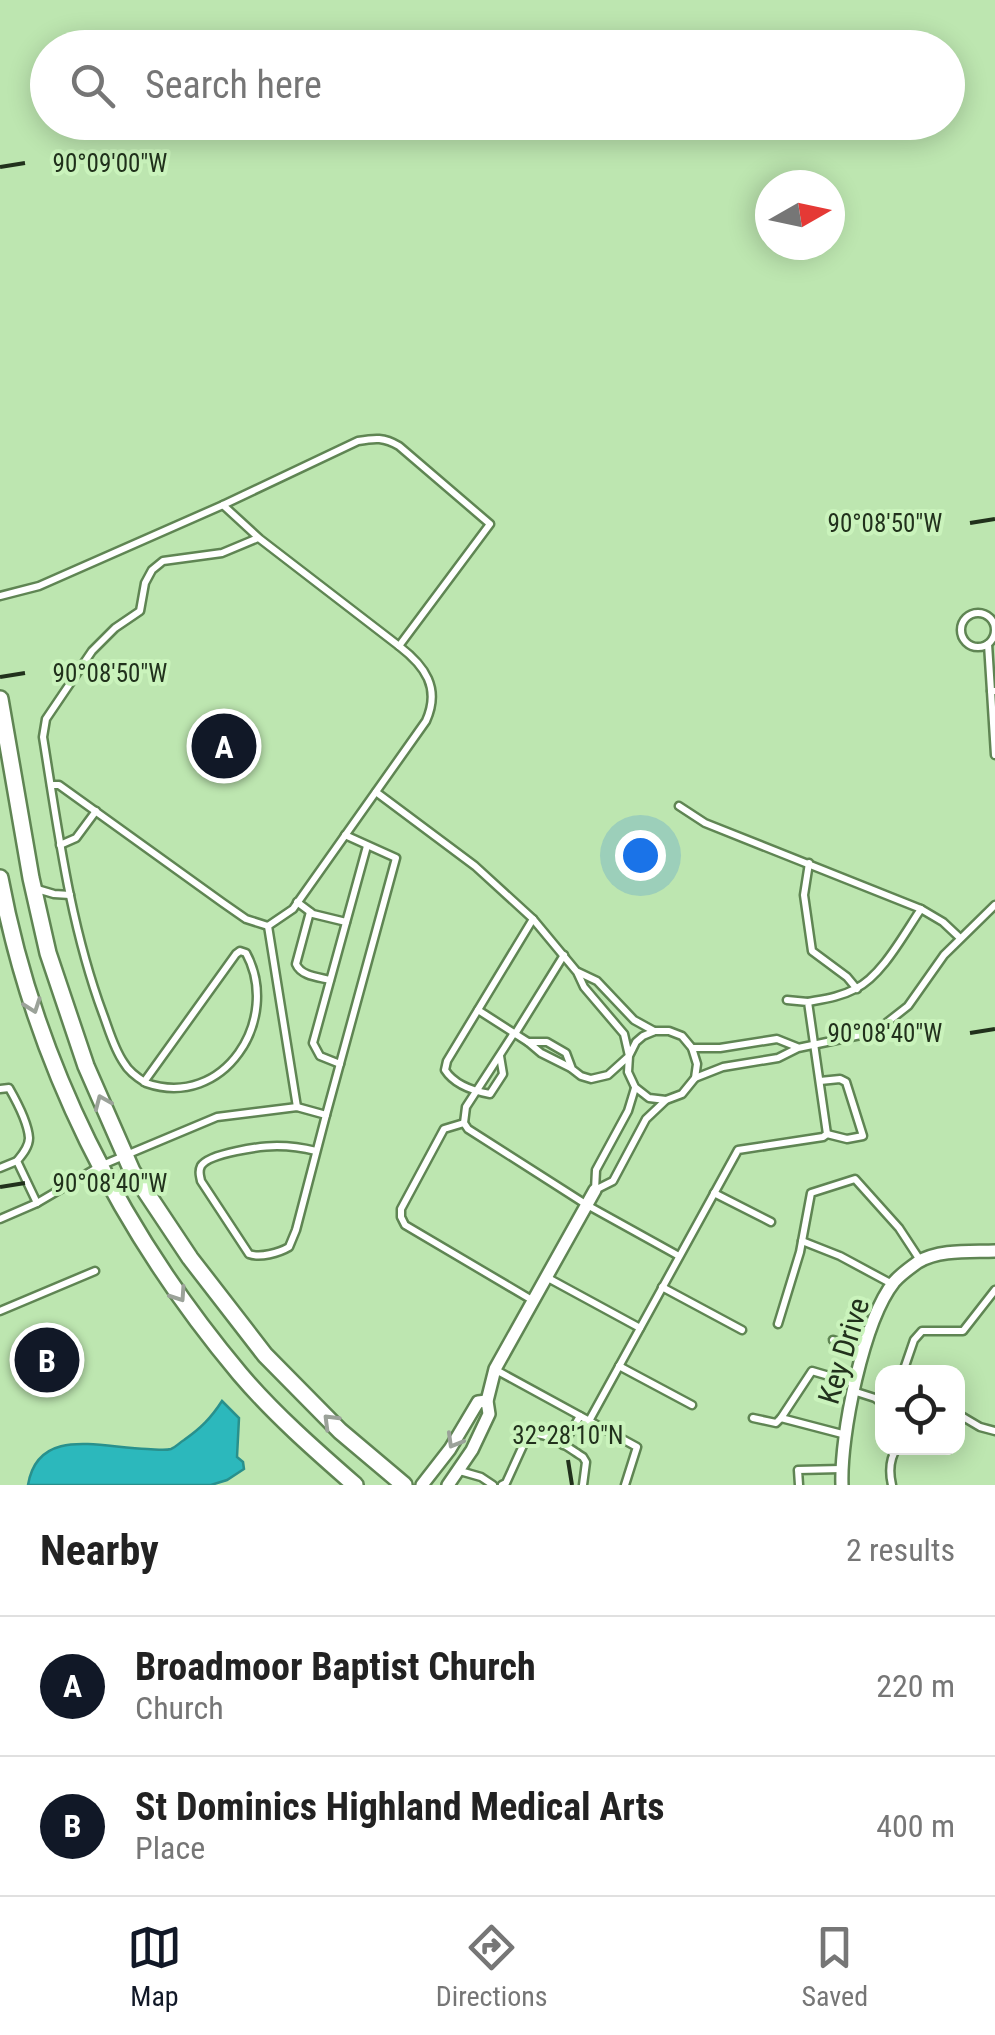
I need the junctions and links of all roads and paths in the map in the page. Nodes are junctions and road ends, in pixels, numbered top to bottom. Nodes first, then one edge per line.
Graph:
1 (223, 505) junction
2 (258, 538) junction
3 (0, 596) edge
4 (988, 644) junction
5 (399, 646) junction
6 (993, 691) edge
7 (0, 699) edge
8 (995, 755) edge
9 (50, 785) junction
10 (376, 792) junction
11 (679, 806) dead end
12 (96, 811) junction
13 (344, 835) junction
14 (60, 845) junction
15 (367, 846) junction
16 (809, 863) junction
17 (0, 878) edge
18 (32, 880) junction
19 (70, 895) junction
20 (2, 900) edge
21 (297, 902) junction
22 (995, 905) edge
23 (920, 909) junction
24 (310, 912) junction
25 (533, 920) junction
26 (346, 922) junction
27 (268, 926) junction
28 (960, 938) junction
29 (8, 939) edge
30 (564, 955) junction
31 (577, 972) junction
32 (330, 980) junction
33 (857, 988) junction
34 (787, 1000) dead end
35 (808, 1002) junction
36 (478, 1010) junction
37 (655, 1031) junction
38 (514, 1033) junction
39 (528, 1042) junction
40 (814, 1044) junction
41 (692, 1048) junction
42 (798, 1048) junction
43 (500, 1054) junction
44 (628, 1056) junction
45 (340, 1064) junction
46 (572, 1069) junction
47 (695, 1078) junction
48 (820, 1081) junction
49 (144, 1082) junction
50 (635, 1087) junction
51 (0, 1089) edge
52 (476, 1092) junction
53 (666, 1100) junction
54 (297, 1107) junction
55 (326, 1115) junction
56 (464, 1124) junction
57 (827, 1134) junction
58 (316, 1152) junction
59 (125, 1156) junction
60 (17, 1161) junction
61 (100, 1166) junction
62 (0, 1168) edge
63 (595, 1190) junction
64 (714, 1193) junction
65 (37, 1203) junction
66 (587, 1205) junction
67 (0, 1219) edge
68 (771, 1222) dead end
69 (802, 1242) junction
70 (995, 1252) edge
71 (679, 1256) junction
72 (921, 1260) junction
73 (95, 1270) dead end
74 (547, 1277) junction
75 (893, 1284) junction
76 (662, 1288) junction
77 (995, 1290) edge
78 (534, 1301) junction
79 (0, 1311) edge
80 (778, 1324) dead end
81 (640, 1328) junction
82 (742, 1330) dead end
83 (833, 1340) dead end
84 (864, 1351) junction
85 (905, 1365) edge
86 (619, 1366) junction
87 (495, 1369) junction
88 (853, 1387) junction
89 (875, 1398) edge
90 (487, 1401) junction
91 (692, 1405) dead end
92 (580, 1416) junction
93 (753, 1418) dead end
94 (781, 1418) junction
95 (965, 1418) edge
96 (589, 1421) junction
97 (995, 1430) edge
98 (846, 1434) junction
99 (563, 1445) junction
100 (893, 1455) edge
101 (842, 1469) junction
102 (458, 1471) junction
103 (355, 1485) edge
104 (404, 1485) edge
105 (422, 1485) edge
106 (448, 1485) edge
107 (493, 1485) edge
108 (502, 1485) edge
109 (580, 1485) edge
110 (625, 1485) edge
111 (799, 1485) edge
112 (842, 1485) edge
113 (892, 1485) edge

1 - 2 lane
1 - 3 lane
1 - 5 lane
2 - 5 lane
2 - 9 lane
4 - 4 lane
4 - 6 lane
5 - 10 lane
6 - 8 lane
7 - 18 street
9 - 12 lane
9 - 14 lane
10 - 13 lane
10 - 25 lane
11 - 16 lane
12 - 14 lane
12 - 27 lane
13 - 15 lane
13 - 21 lane
14 - 19 lane
15 - 26 lane
15 - 45 lane
16 - 23 lane
16 - 33 lane
17 - 20 street
18 - 19 lane
59 -> 18 street
19 - 49 lane
20 - 29 street
21 - 24 lane
21 - 27 lane
22 - 28 lane
23 - 28 lane
23 - 33 lane
24 - 26 lane
24 - 32 lane
25 - 30 lane
25 - 36 lane
26 - 32 lane
27 - 54 lane
28 - 40 lane
29 -> 61 street
30 - 31 lane
30 - 38 lane
31 - 37 lane
31 - 44 lane
32 - 45 lane
33 - 35 lane
34 - 35 lane
35 - 40 lane
36 - 38 lane
36 - 52 lane
37 - 41 lane
37 - 44 lane
38 - 39 lane
38 - 43 lane
39 - 46 lane
39 - 46 lane
40 - 42 lane
40 - 48 lane
41 - 42 lane
41 - 47 lane
42 - 47 lane
43 - 52 lane
43 - 52 lane
44 - 46 lane
44 - 50 lane
45 - 55 lane
47 - 53 lane
48 - 57 lane
48 - 57 lane
49 - 49 lane
50 - 53 lane
50 - 63 lane
51 - 60 lane
52 - 56 lane
53 - 63 lane
54 - 55 lane
54 - 59 lane
55 - 58 lane
56 - 66 lane
56 - 78 lane
57 - 64 lane
58 - 58 lane
59 - 61 lane
104 -> 59 street
60 - 62 lane
60 - 65 lane
61 - 65 lane
61 -> 103 street
63 - 66 street
64 - 68 lane
64 - 71 lane
65 - 67 lane
66 - 71 lane
66 - 74 street
69 - 72 lane
69 - 75 lane
69 - 80 lane
70 - 72 street
71 - 76 lane
72 - 75 street, Key Drive
73 - 79 lane
74 - 78 street
74 - 81 lane
75 - 84 street, Key Drive
76 - 81 lane
76 - 82 lane
77 - 85 lane
78 - 87 street
81 - 86 lane
83 - 84 lane
84 - 88 street, Key Drive
86 - 91 lane
86 - 96 lane
87 - 90 street
87 - 92 lane
88 - 89 lane
88 - 94 lane
88 - 98 street, Key Drive
90 - 102 street
90 -> 105 street
92 - 96 lane
92 - 99 lane
93 - 94 lane
94 - 98 lane
95 - 97 lane
96 - 110 lane
98 - 101 street, Key Drive
99 - 108 lane
99 - 109 lane
100 - 113 lane
101 - 111 lane
101 - 112 street, Key Drive
102 - 106 street
102 - 107 lane

